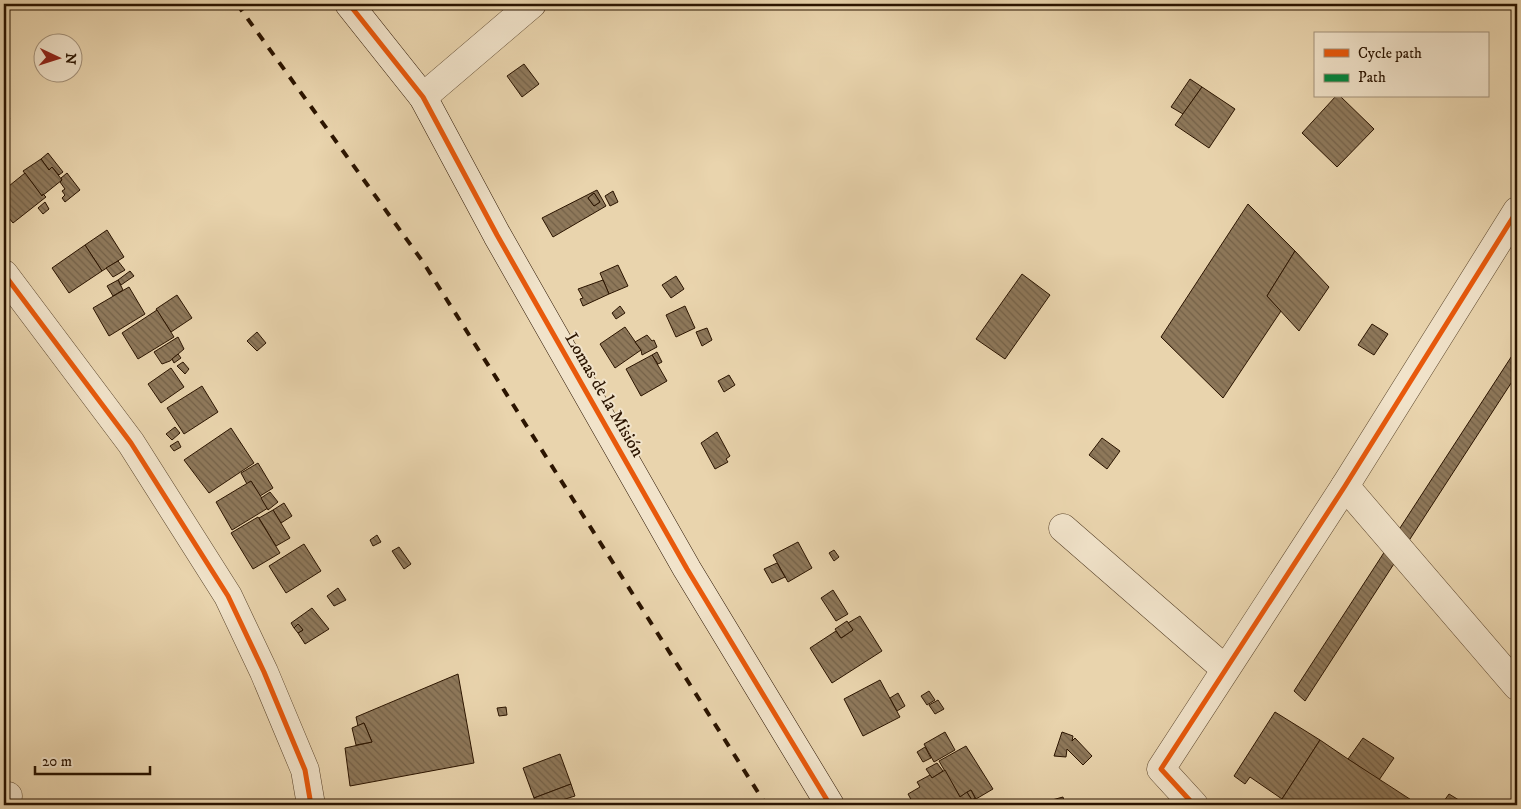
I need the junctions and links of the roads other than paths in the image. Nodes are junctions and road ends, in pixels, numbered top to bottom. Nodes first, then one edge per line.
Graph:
1 (349, 4) edge
2 (532, 4) edge
3 (423, 98) junction
4 (1516, 217) edge
5 (4, 274) edge
6 (1344, 486) junction
7 (1063, 528) dead end
8 (1225, 669) junction
9 (1517, 686) edge
10 (311, 805) edge
11 (830, 805) edge
12 (1194, 805) edge

1 - 3 street, Lomas de la Misión
2 - 3 street
3 - 11 street, Lomas de la Misión
4 - 6 street
5 - 10 street
6 - 8 street
6 - 9 street
7 - 8 street
8 - 12 street

